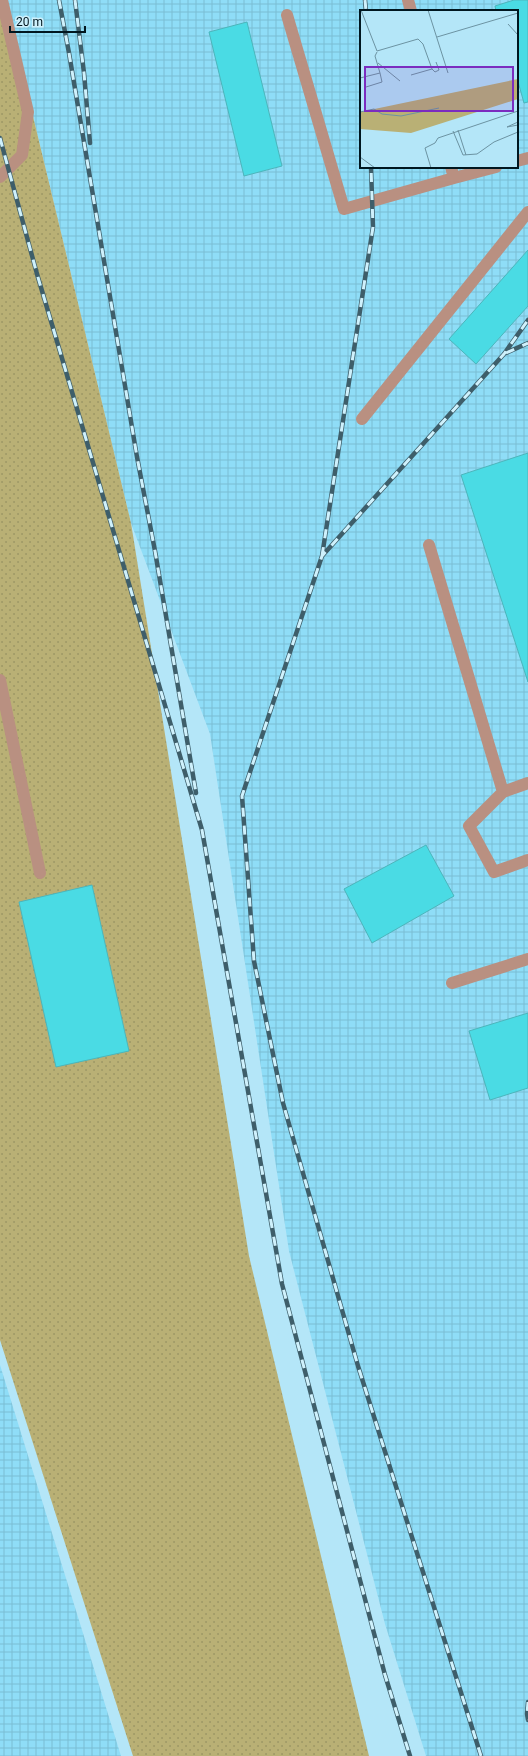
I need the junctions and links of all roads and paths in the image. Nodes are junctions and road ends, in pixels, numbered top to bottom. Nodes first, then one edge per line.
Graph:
1 (2, 0) edge
2 (408, 0) edge
3 (411, 10) edge
4 (287, 15) dead end
5 (528, 158) edge
6 (518, 161) edge
7 (489, 168) edge
8 (452, 173) edge
9 (0, 177) edge
10 (528, 212) edge
11 (362, 419) dead end
12 (429, 545) dead end
13 (0, 680) edge
14 (528, 783) edge
15 (503, 792) junction
16 (528, 860) edge
17 (40, 873) dead end
18 (528, 959) edge
19 (452, 983) dead end

1 - 9 lane
2 - 3 lane
4 - 8 lane
5 - 6 lane
7 - 8 lane
10 - 11 lane
12 - 15 lane
13 - 17 lane
14 - 15 lane
15 - 16 lane
18 - 19 lane

